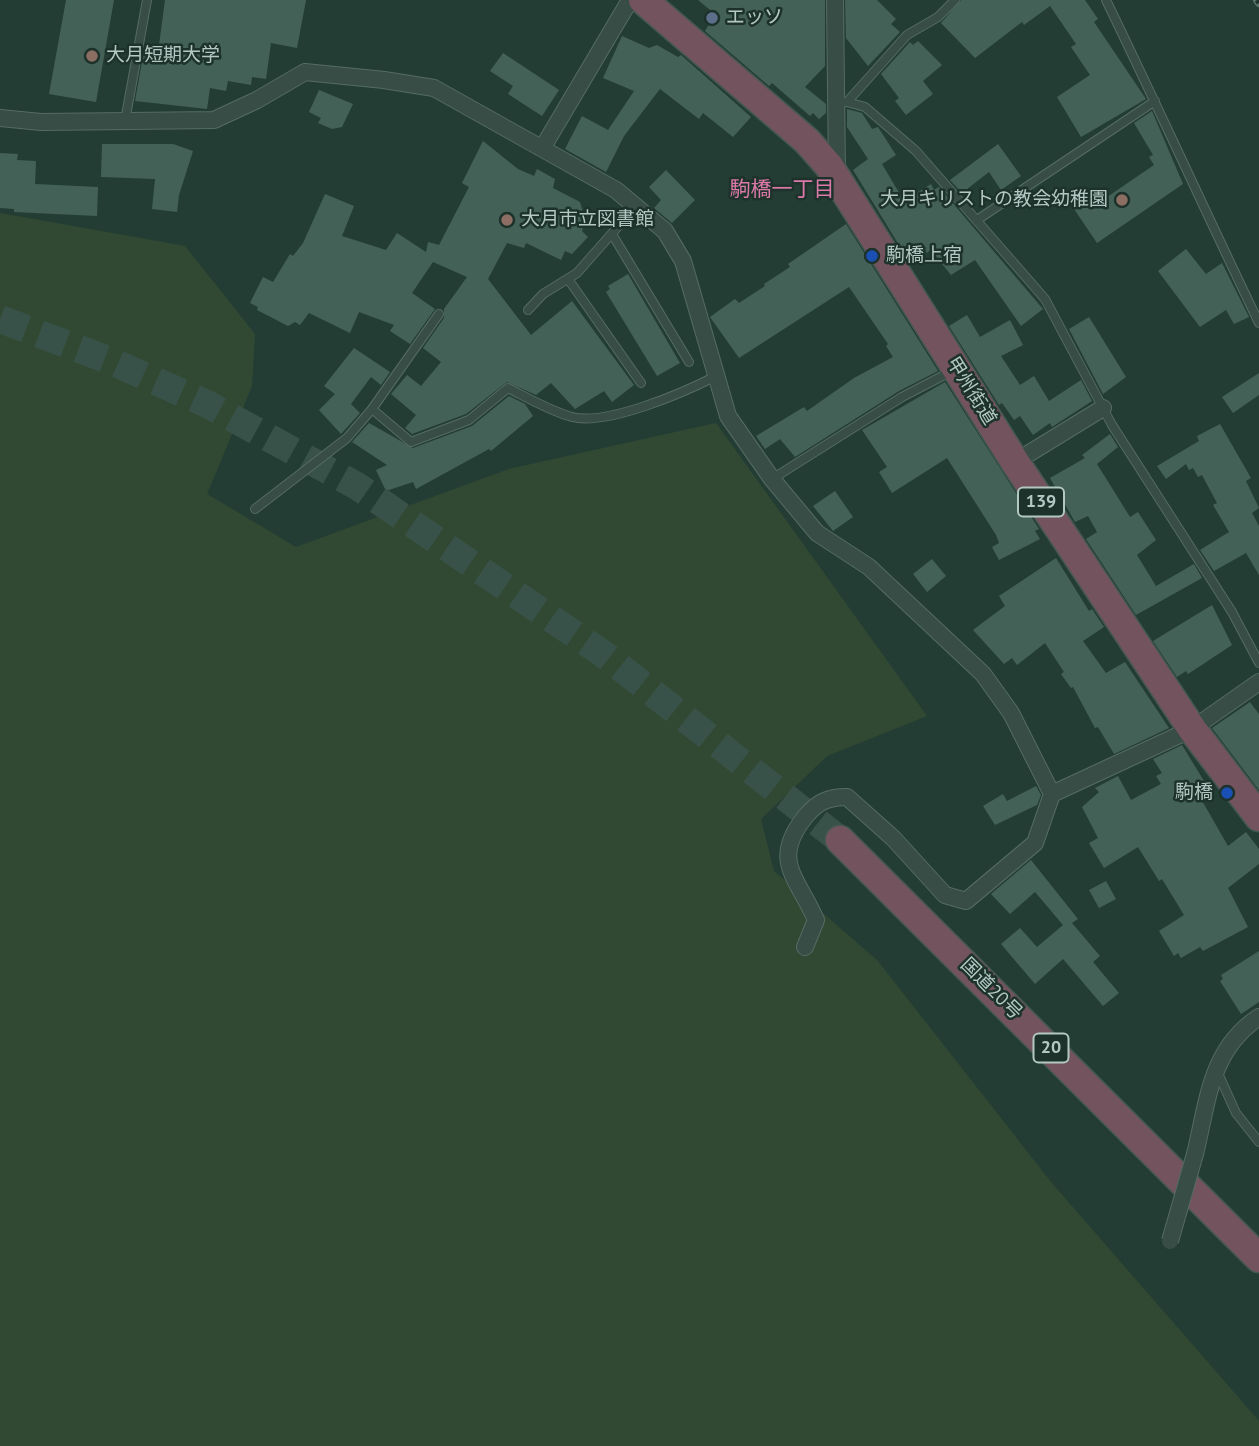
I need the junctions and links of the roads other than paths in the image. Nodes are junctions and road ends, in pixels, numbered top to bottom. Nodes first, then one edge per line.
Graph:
1 (147, 0) edge
2 (630, 0) edge
3 (643, 0) edge
4 (835, 0) edge
5 (955, 0) edge
6 (1105, 0) edge
7 (1155, 101) junction
8 (841, 103) junction
9 (0, 118) edge
10 (124, 123) junction
11 (544, 148) junction
12 (837, 177) junction
13 (636, 206) junction
14 (976, 220) junction
15 (612, 234) junction
16 (568, 279) junction
17 (527, 310) dead end
18 (439, 314) dead end
19 (1259, 323) edge
20 (689, 362) dead end
21 (957, 369) junction
22 (716, 376) junction
23 (640, 383) dead end
24 (1103, 408) junction
25 (372, 409) junction
26 (1015, 462) junction
27 (772, 479) junction
28 (255, 509) dead end
29 (1259, 663) edge
30 (1259, 682) edge
31 (1192, 729) junction
32 (1052, 794) junction
33 (1259, 817) edge
34 (840, 840) tunnel mouth
35 (805, 947) dead end
36 (1259, 1017) edge
37 (1216, 1069) junction
38 (1259, 1142) edge
39 (1170, 1241) dead end
40 (1259, 1258) edge

1 - 10 lane
2 - 11 street
3 - 12 highway, 甲州街道 / 139
4 - 8 street
5 - 8 lane
6 - 7 lane
7 - 14 lane
7 - 19 lane
8 - 12 street
8 - 14 lane
9 - 10 street
10 - 11 street
11 - 13 street
12 - 21 highway, 甲州街道 / 139
13 - 15 lane
13 - 22 street
14 - 24 lane
15 - 16 lane
15 - 20 lane
16 - 17 lane
16 - 23 lane
18 - 25 lane
21 - 26 highway, 甲州街道 / 139
21 - 27 lane
22 - 25 lane
22 - 27 street
24 - 26 street
24 - 29 lane
25 - 28 lane
26 - 31 highway, 甲州街道 / 139
27 - 32 street
30 - 31 street
31 - 32 street
31 - 33 highway, 甲州街道 / 139
32 - 35 street
34 - 40 highway, 国道20号 / 20
36 - 37 street
37 - 38 lane
37 - 39 street, bridge

